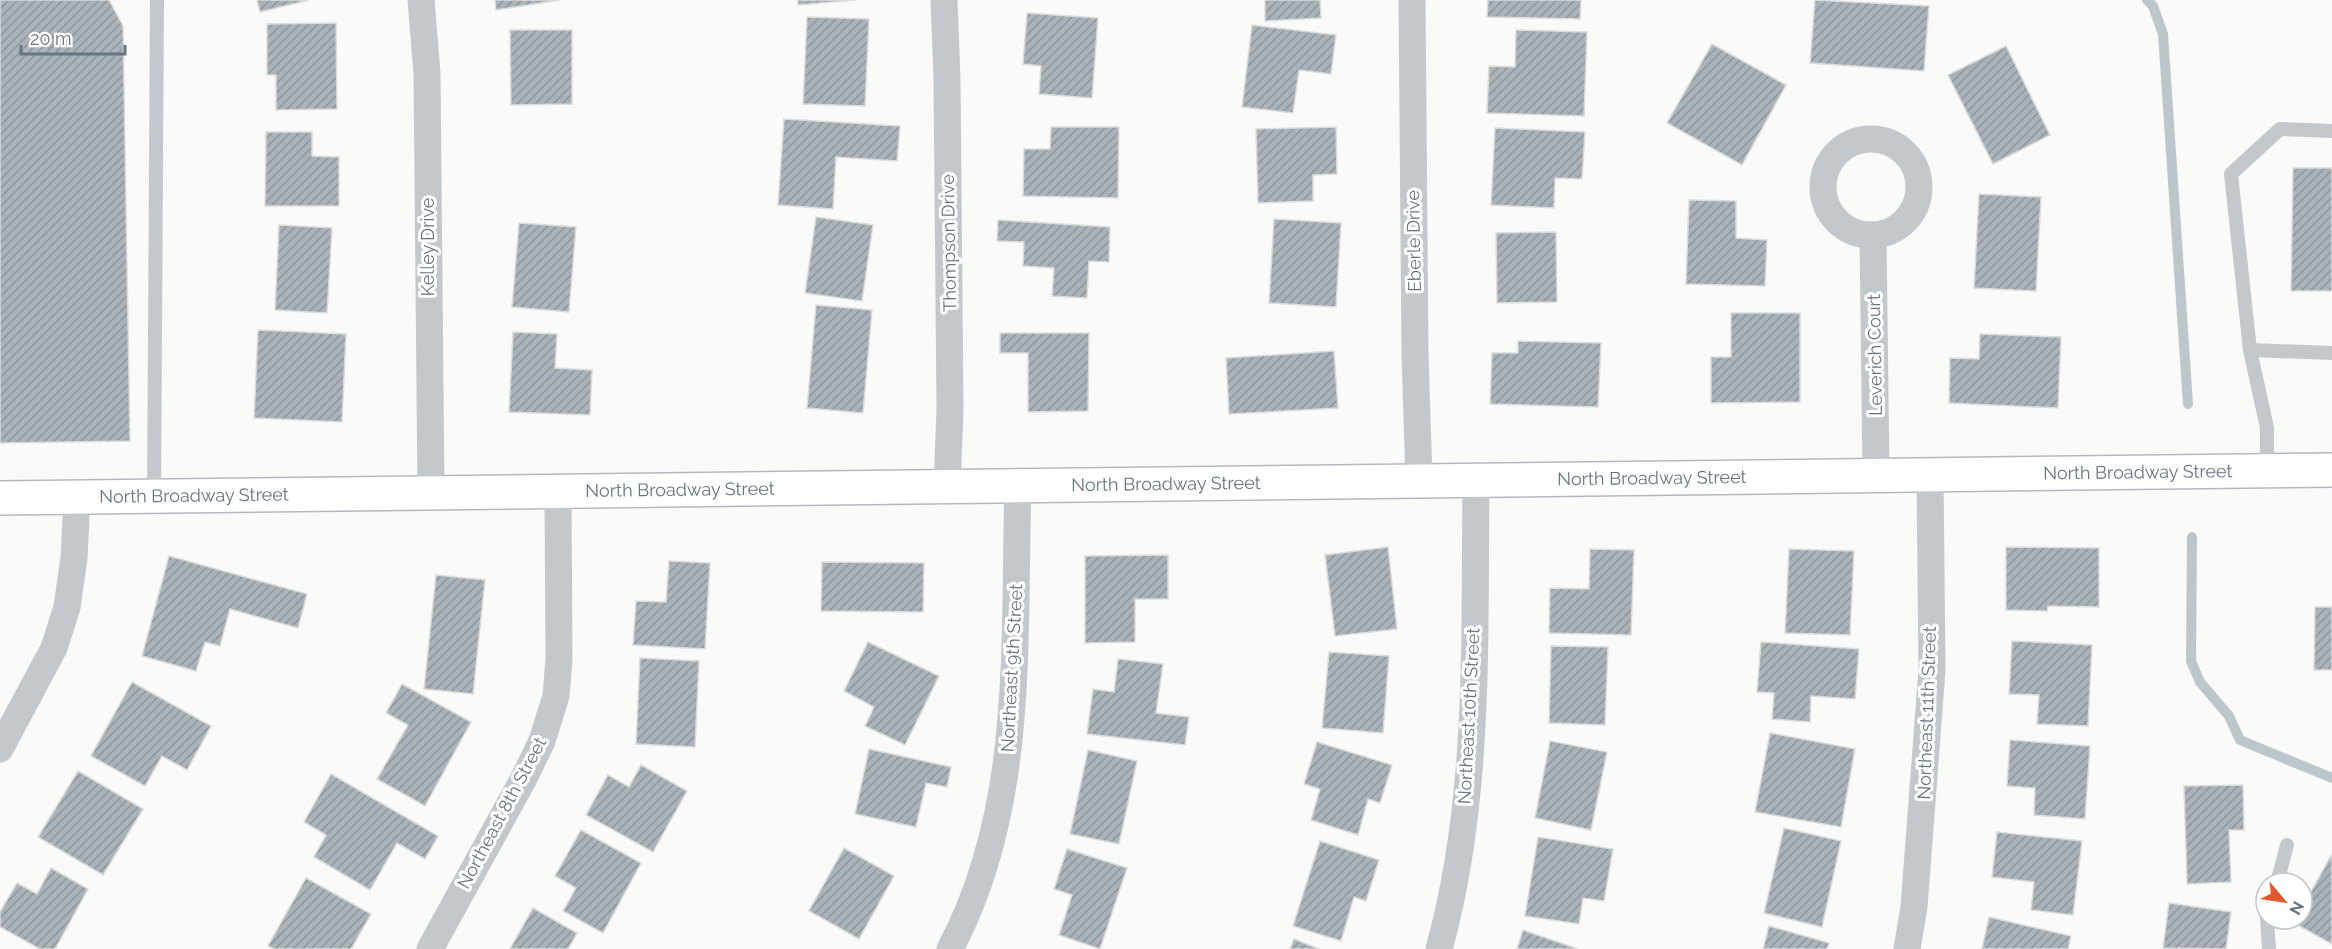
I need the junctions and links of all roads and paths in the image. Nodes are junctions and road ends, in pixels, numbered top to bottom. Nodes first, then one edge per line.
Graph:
1 (158, 0) edge
2 (421, 0) edge
3 (944, 0) edge
4 (1412, 0) edge
5 (2332, 131) edge
6 (1873, 235) dead end
7 (2250, 350) junction
8 (2332, 353) edge
9 (2332, 470) edge
10 (2267, 471) junction
11 (1930, 475) junction
12 (1876, 476) junction
13 (1419, 481) junction
14 (1476, 481) junction
15 (947, 487) junction
16 (1018, 487) junction
17 (558, 492) junction
18 (431, 493) junction
19 (154, 497) junction
20 (0, 498) edge
21 (77, 498) junction
22 (0, 749) edge
23 (2287, 845) dead end
24 (2280, 871) edge
25 (2268, 931) edge
26 (430, 949) edge
27 (950, 949) edge
28 (1439, 949) edge
29 (1907, 949) edge
30 (2269, 949) edge

1 - 19 lane
2 - 18 street, Kelley Drive
3 - 15 street, Thompson Drive
4 - 13 street, Eberle Drive
5 - 7 lane
6 - 12 street, Leverich Court
7 - 8 lane
7 - 10 lane
9 - 10 main road, North Broadway Street
10 - 11 main road, North Broadway Street
11 - 12 main road, North Broadway Street
11 - 29 street, Northeast 11th Street
12 - 14 main road, North Broadway Street
13 - 14 main road, North Broadway Street
13 - 16 main road, North Broadway Street
14 - 28 street, Northeast 10th Street
15 - 16 main road, North Broadway Street
15 - 17 main road, North Broadway Street
16 - 27 street, Northeast 9th Street
17 - 18 main road, North Broadway Street
17 - 26 street, Northeast 8th Street
18 - 19 main road, North Broadway Street
19 - 21 main road, North Broadway Street
20 - 21 main road, North Broadway Street
21 - 22 street
23 - 24 lane
25 - 30 lane

